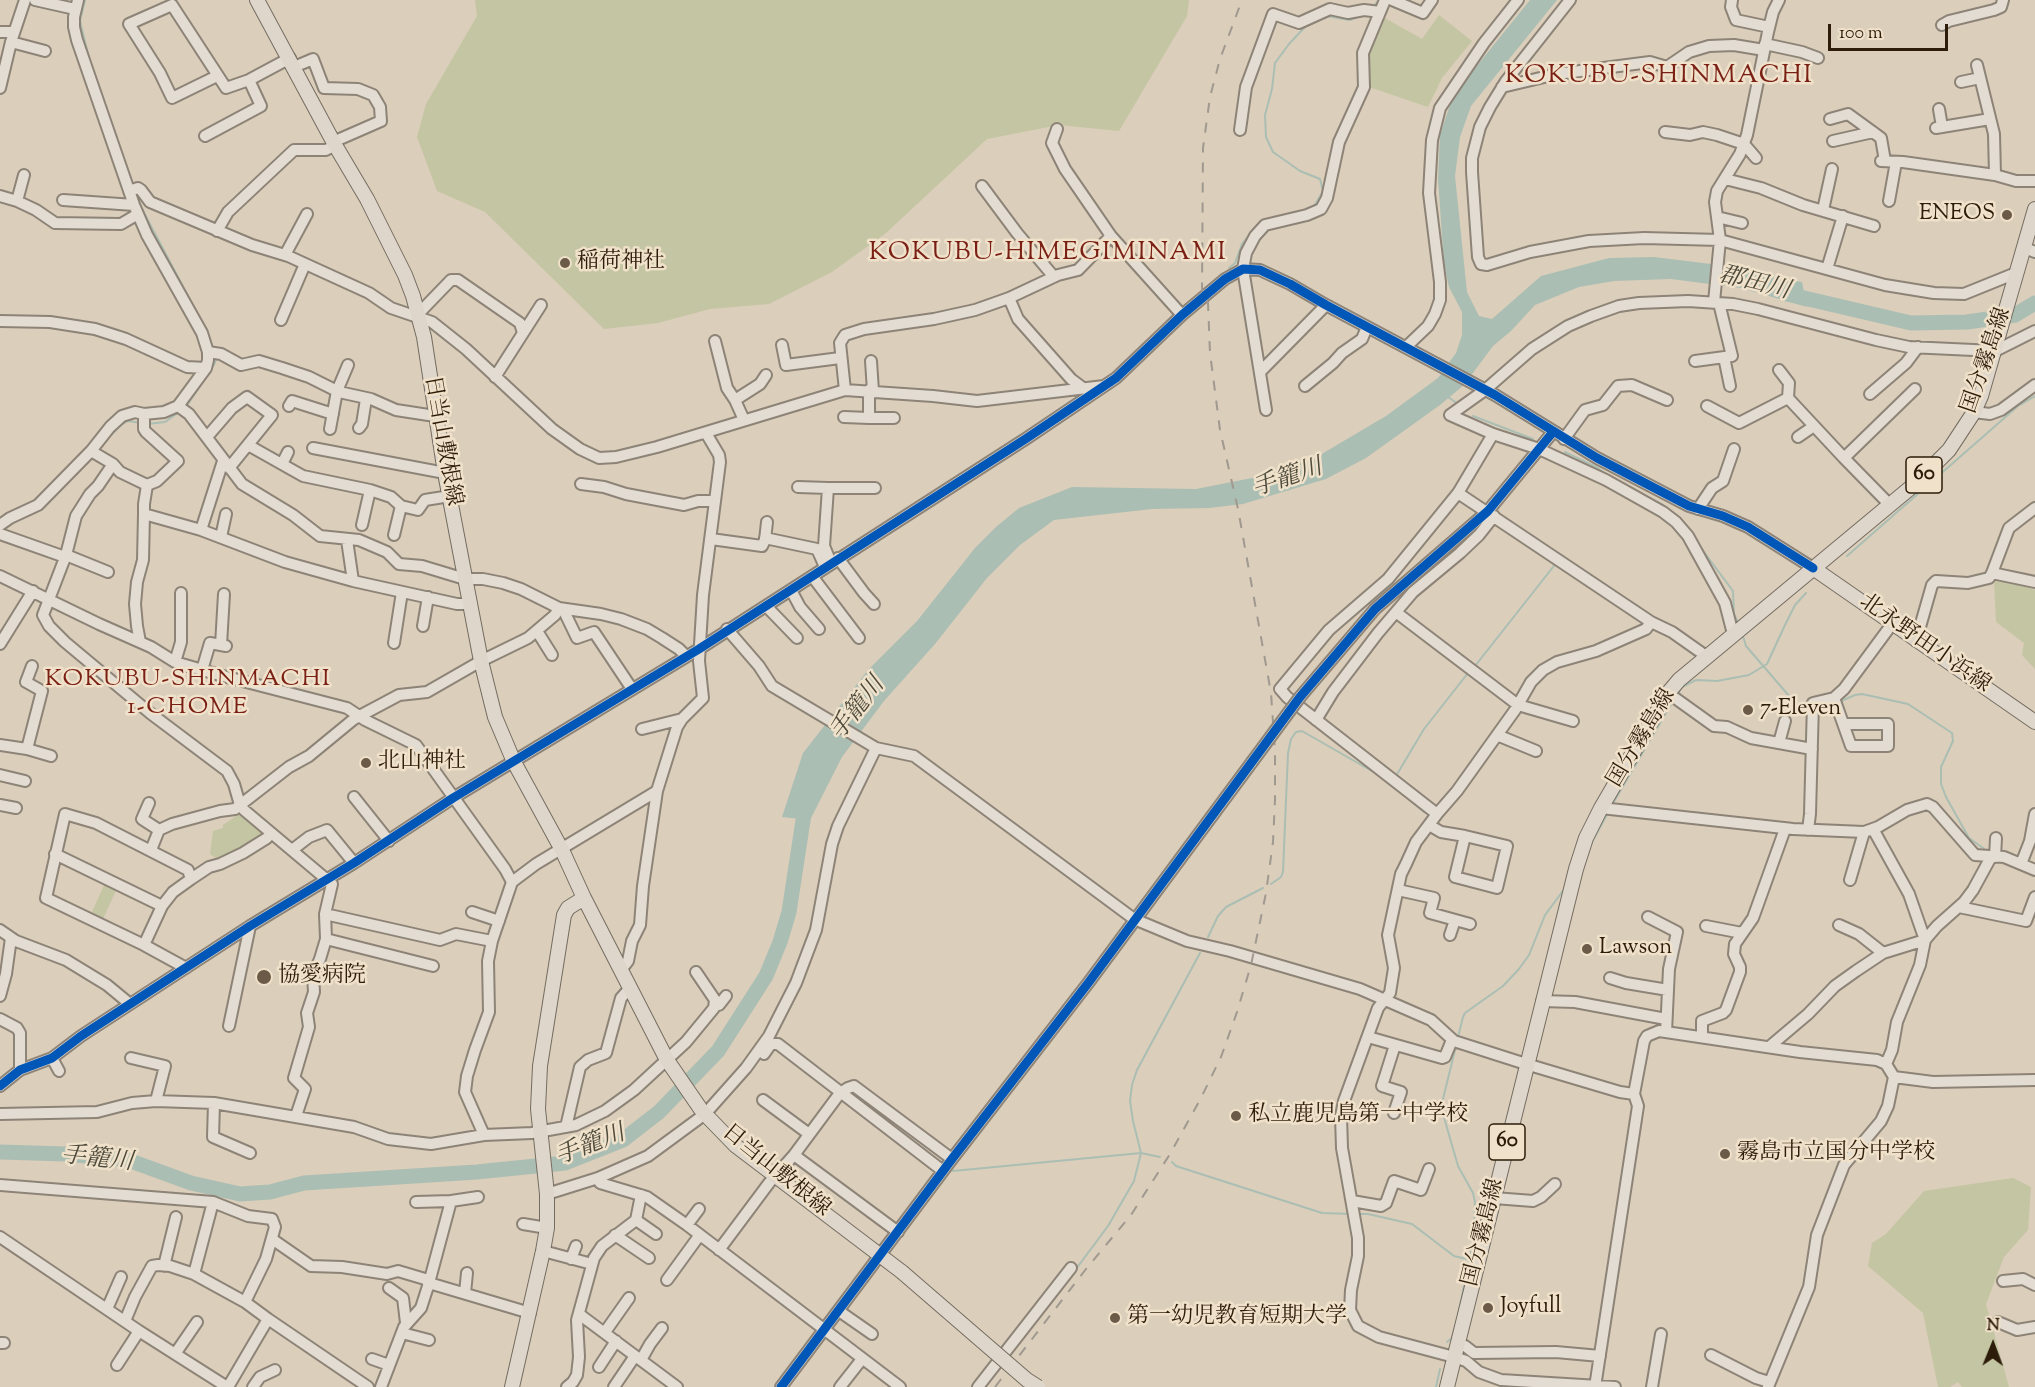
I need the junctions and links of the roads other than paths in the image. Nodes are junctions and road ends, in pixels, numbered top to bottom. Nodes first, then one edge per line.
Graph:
1 (25, 0) edge
2 (257, 0) edge
3 (1385, 0) edge
4 (1392, 0) edge
5 (1432, 0) edge
6 (1518, 0) edge
7 (1570, 0) edge
8 (1732, 0) edge
9 (1779, 0) edge
10 (2003, 0) edge
11 (41, 1) edge
12 (77, 4) edge
13 (1372, 11) junction
14 (1942, 25) dead end
15 (1769, 27) junction
16 (0, 32) edge
17 (13, 37) junction
18 (1764, 47) junction
19 (45, 51) dead end
20 (1818, 58) dead end
21 (292, 63) junction
22 (1977, 65) dead end
23 (2, 67) edge
24 (217, 76) junction
25 (1980, 78) junction
26 (249, 80) junction
27 (1961, 82) dead end
28 (1502, 87) junction
29 (0, 88) edge
30 (1939, 109) dead end
31 (1830, 119) dead end
32 (1990, 119) junction
33 (1057, 129) dead end
34 (1240, 130) dead end
35 (1665, 132) dead end
36 (1873, 132) junction
37 (205, 136) dead end
38 (1833, 141) dead end
39 (334, 143) junction
40 (1744, 144) junction
41 (1756, 158) dead end
42 (1887, 161) junction
43 (1832, 169) dead end
44 (24, 175) dead end
45 (1995, 175) junction
46 (1725, 179) junction
47 (2035, 181) edge
48 (982, 186) dead end
49 (133, 190) junction
50 (0, 196) edge
51 (63, 200) dead end
52 (17, 201) junction
53 (1889, 201) dead end
54 (2035, 209) edge
55 (136, 210) junction
56 (1823, 210) junction
57 (307, 214) dead end
58 (1843, 216) junction
59 (1717, 217) junction
60 (1742, 223) dead end
61 (1874, 226) dead end
62 (217, 231) junction
63 (1111, 236) junction
64 (1720, 240) junction
65 (2030, 250) edge
66 (285, 255) junction
67 (305, 264) junction
68 (1243, 269) junction
69 (1827, 269) junction
70 (2016, 273) junction
71 (1054, 277) junction
72 (1009, 298) junction
73 (1716, 302) junction
74 (541, 305) dead end
75 (1326, 305) junction
76 (1182, 315) junction
77 (418, 317) junction
78 (281, 320) dead end
79 (0, 321) edge
80 (1367, 327) junction
81 (2035, 331) edge
82 (523, 333) junction
83 (716, 341) dead end
84 (782, 345) dead end
85 (1918, 347) junction
86 (1408, 348) junction
87 (1995, 351) junction
88 (214, 353) junction
89 (1724, 357) junction
90 (840, 358) junction
91 (871, 361) dead end
92 (1695, 361) dead end
93 (348, 365) dead end
94 (206, 368) junction
95 (1779, 370) dead end
96 (1260, 372) junction
97 (766, 375) dead end
98 (495, 377) junction
99 (1104, 386) junction
100 (1305, 386) dead end
101 (1730, 386) dead end
102 (2035, 386) edge
103 (1083, 388) junction
104 (1915, 389) dead end
105 (845, 390) junction
106 (1485, 390) junction
107 (871, 391) junction
108 (337, 392) junction
109 (1870, 394) dead end
110 (1788, 398) junction
111 (366, 399) junction
112 (735, 400) junction
113 (1667, 400) dead end
114 (178, 406) junction
115 (289, 406) dead end
116 (1707, 406) dead end
117 (1266, 410) dead end
118 (1974, 412) junction
119 (333, 414) junction
120 (435, 416) junction
121 (844, 417) dead end
122 (869, 418) junction
123 (894, 418) dead end
124 (144, 420) junction
125 (744, 420) junction
126 (1814, 426) junction
127 (359, 428) dead end
128 (330, 429) dead end
129 (1553, 432) junction
130 (706, 434) junction
131 (1493, 434) junction
132 (207, 437) junction
133 (1798, 437) dead end
134 (1564, 439) junction
135 (248, 445) junction
136 (313, 448) dead end
137 (1539, 449) junction
138 (1734, 449) dead end
139 (91, 451) junction
140 (288, 452) dead end
141 (1844, 458) junction
142 (112, 464) junction
143 (226, 464) junction
144 (282, 464) junction
145 (445, 473) junction
146 (581, 484) dead end
147 (147, 485) junction
148 (798, 488) dead end
149 (828, 488) junction
150 (875, 488) dead end
151 (370, 490) junction
152 (1458, 493) junction
153 (450, 496) junction
154 (716, 501) junction
155 (1890, 505) junction
156 (401, 506) junction
157 (1694, 507) junction
158 (2035, 508) edge
159 (144, 514) junction
160 (226, 514) dead end
161 (1491, 514) junction
162 (767, 522) dead end
163 (1676, 522) junction
164 (362, 525) dead end
165 (201, 530) junction
166 (0, 531) edge
167 (394, 535) dead end
168 (220, 537) junction
169 (765, 538) junction
170 (711, 539) junction
171 (347, 540) junction
172 (65, 556) junction
173 (832, 563) junction
174 (1813, 568) junction
175 (108, 572) dead end
176 (1992, 573) junction
177 (0, 576) edge
178 (812, 576) junction
179 (465, 579) junction
180 (353, 581) junction
181 (2035, 582) edge
182 (791, 590) junction
183 (33, 591) junction
184 (402, 592) junction
185 (181, 594) dead end
186 (224, 594) dead end
187 (428, 597) junction
188 (49, 600) junction
189 (469, 604) junction
190 (874, 604) dead end
191 (766, 606) junction
192 (561, 609) junction
193 (1397, 613) junction
194 (1651, 622) junction
195 (1892, 624) junction
196 (423, 626) dead end
197 (819, 629) dead end
198 (727, 630) junction
199 (537, 631) junction
200 (1733, 634) junction
201 (797, 638) dead end
202 (859, 638) dead end
203 (1916, 641) junction
204 (140, 642) junction
205 (394, 643) dead end
206 (0, 644) edge
207 (699, 649) junction
208 (552, 656) dead end
209 (686, 656) junction
210 (1706, 656) junction
211 (480, 661) junction
212 (176, 662) junction
213 (32, 666) dead end
214 (202, 670) junction
215 (632, 689) junction
216 (1673, 697) junction
217 (1834, 698) junction
218 (1518, 705) junction
219 (360, 717) junction
220 (681, 719) junction
221 (1316, 720) junction
222 (1573, 721) dead end
223 (1785, 721) dead end
224 (2035, 722) edge
225 (1844, 724) dead end
226 (642, 729) dead end
227 (1497, 735) junction
228 (1779, 743) junction
229 (0, 745) edge
230 (874, 747) junction
231 (27, 749) junction
232 (1812, 749) junction
233 (1536, 751) dead end
234 (51, 756) dead end
235 (514, 762) junction
236 (0, 775) edge
237 (24, 781) dead end
238 (657, 791) junction
239 (354, 797) dead end
240 (453, 798) junction
241 (149, 803) dead end
242 (0, 805) edge
243 (240, 805) junction
244 (16, 808) dead end
245 (1607, 809) junction
246 (1437, 814) junction
247 (2035, 814) edge
248 (1428, 825) junction
249 (1785, 828) junction
250 (159, 830) junction
251 (1808, 830) junction
252 (1869, 830) junction
253 (271, 833) junction
254 (1465, 836) junction
255 (388, 841) junction
256 (151, 850) junction
257 (292, 850) junction
258 (562, 850) junction
259 (1994, 850) junction
260 (55, 855) junction
261 (2022, 860) junction
262 (354, 863) junction
263 (2035, 870) edge
264 (191, 879) junction
265 (328, 879) junction
266 (1850, 879) dead end
267 (512, 882) junction
268 (1398, 890) junction
269 (2035, 897) edge
270 (584, 898) junction
271 (162, 906) junction
272 (1959, 907) junction
273 (472, 912) dead end
274 (325, 914) junction
275 (1648, 917) dead end
276 (1134, 919) junction
277 (1455, 920) junction
278 (499, 921) junction
279 (1470, 924) dead end
280 (1839, 925) dead end
281 (250, 926) junction
282 (1706, 926) dead end
283 (0, 930) edge
284 (1742, 933) junction
285 (1450, 935) dead end
286 (10, 938) junction
287 (326, 939) junction
288 (1925, 940) junction
289 (492, 941) junction
290 (144, 945) junction
291 (1883, 953) junction
292 (433, 966) dead end
293 (186, 968) junction
294 (621, 970) junction
295 (696, 972) dead end
296 (1610, 978) dead end
297 (630, 988) junction
298 (1668, 990) junction
299 (0, 996) edge
300 (726, 996) dead end
301 (1383, 1000) junction
302 (1542, 1001) junction
303 (130, 1005) junction
304 (715, 1005) junction
305 (0, 1019) edge
306 (1666, 1019) junction
307 (229, 1026) dead end
308 (1666, 1032) junction
309 (1368, 1037) junction
310 (1702, 1037) junction
311 (1456, 1041) junction
312 (1395, 1045) junction
313 (1769, 1047) junction
314 (52, 1058) junction
315 (131, 1058) dead end
316 (668, 1062) junction
317 (1526, 1064) junction
318 (1886, 1064) junction
319 (746, 1068) junction
320 (20, 1070) junction
321 (59, 1071) dead end
322 (1894, 1077) junction
323 (2035, 1080) edge
324 (0, 1086) edge
325 (840, 1093) junction
326 (1634, 1094) junction
327 (763, 1100) dead end
328 (156, 1101) junction
329 (214, 1103) junction
330 (704, 1113) junction
331 (1394, 1113) dead end
332 (0, 1114) edge
333 (296, 1116) junction
334 (566, 1127) junction
335 (809, 1134) junction
336 (484, 1135) junction
337 (541, 1135) junction
338 (250, 1152) dead end
339 (794, 1155) junction
340 (952, 1159) junction
341 (1429, 1169) dead end
342 (942, 1171) junction
343 (776, 1175) junction
344 (598, 1178) junction
345 (1555, 1184) dead end
346 (0, 1185) edge
347 (547, 1192) junction
348 (641, 1195) junction
349 (478, 1197) dead end
350 (1494, 1198) junction
351 (451, 1201) junction
352 (213, 1202) junction
353 (416, 1202) dead end
354 (1353, 1205) junction
355 (699, 1209) dead end
356 (176, 1217) dead end
357 (636, 1220) junction
358 (523, 1224) dead end
359 (687, 1225) junction
360 (547, 1228) junction
361 (898, 1232) junction
362 (656, 1234) dead end
363 (615, 1235) junction
364 (699, 1236) junction
365 (0, 1237) edge
366 (272, 1239) junction
367 (576, 1246) dead end
368 (719, 1250) junction
369 (543, 1251) junction
370 (879, 1255) junction
371 (571, 1258) junction
372 (649, 1258) dead end
373 (592, 1264) junction
374 (164, 1266) junction
375 (1071, 1269) dead end
376 (467, 1273) dead end
377 (194, 1274) junction
378 (121, 1277) dead end
379 (667, 1280) dead end
380 (2002, 1281) dead end
381 (429, 1283) junction
382 (2035, 1285) edge
383 (389, 1288) dead end
384 (465, 1293) junction
385 (629, 1299) dead end
386 (245, 1302) junction
387 (107, 1309) junction
388 (839, 1311) junction
389 (530, 1313) junction
390 (579, 1314) junction
391 (268, 1319) junction
392 (125, 1321) junction
393 (196, 1322) dead end
394 (1998, 1322) dead end
395 (2035, 1327) edge
396 (404, 1328) junction
397 (662, 1328) dead end
398 (139, 1330) junction
399 (824, 1330) junction
400 (604, 1332) junction
401 (873, 1334) dead end
402 (1661, 1334) dead end
403 (429, 1340) dead end
404 (616, 1341) junction
405 (1456, 1351) junction
406 (175, 1354) junction
407 (1711, 1355) dead end
408 (1600, 1356) junction
409 (638, 1358) junction
410 (372, 1359) dead end
411 (862, 1359) junction
412 (117, 1365) dead end
413 (389, 1365) junction
414 (599, 1367) dead end
415 (275, 1370) dead end
416 (1768, 1385) edge
417 (673, 1386) edge
418 (896, 1386) edge
419 (1595, 1386) edge
420 (227, 1387) edge
421 (253, 1387) edge
422 (368, 1387) edge
423 (381, 1387) edge
424 (512, 1387) edge
425 (567, 1387) edge
426 (614, 1387) edge
427 (781, 1387) edge
428 (840, 1387) edge
429 (978, 1387) edge
430 (1038, 1387) edge
431 (1447, 1387) edge
432 (1615, 1387) edge
433 (1652, 1387) edge

1 - 17 street
2 - 21 main road, 日当山敷根線
3 - 13 street
4 - 5 street
6 - 86 street
7 - 28 street
8 - 15 street
9 - 15 street
10 - 14 street
11 - 12 street
12 - 49 street
13 - 34 street
13 - 68 street
15 - 18 street
16 - 17 street
17 - 19 street
17 - 23 street
18 - 20 street
18 - 28 street
18 - 40 street
21 - 26 street
21 - 39 main road, 日当山敷根線
21 - 39 street
22 - 25 street
23 - 29 street
24 - 24 street
24 - 26 street
25 - 27 street
25 - 32 street
26 - 37 street
28 - 64 street
30 - 32 street
31 - 36 street
32 - 45 street
33 - 63 street
35 - 40 street
36 - 38 street
36 - 42 street
39 - 62 street
39 - 77 main road, 日当山敷根線
40 - 41 street
40 - 46 street
42 - 45 street
42 - 53 street
43 - 56 street
44 - 52 street
45 - 47 street
46 - 56 street
46 - 59 street
48 - 71 street
49 - 55 street
49 - 62 street
50 - 52 street
51 - 55 street
52 - 55 street
54 - 65 main road, 国分霧島線 / 60
55 - 88 street
56 - 58 street
57 - 66 street
58 - 61 street
58 - 69 street
59 - 60 street
59 - 64 street
62 - 66 street
63 - 71 street
63 - 76 street
64 - 69 street
64 - 73 street
65 - 70 main road, 国分霧島線 / 60
66 - 67 street
67 - 77 street
67 - 78 street
68 - 75 street
68 - 76 street
68 - 96 street
69 - 70 street
70 - 87 main road, 国分霧島線 / 60
71 - 72 street
72 - 90 street
72 - 103 street
73 - 85 street
73 - 89 street
73 - 106 street
74 - 82 street
75 - 80 street
75 - 96 street
76 - 99 street
77 - 82 street
77 - 98 street
77 - 120 main road, 日当山敷根線
79 - 94 street
80 - 86 street
80 - 100 street
81 - 87 street
82 - 98 street
83 - 112 street
84 - 90 street
85 - 87 street
85 - 109 street
86 - 106 street
87 - 118 main road, 国分霧島線 / 60
88 - 94 street
88 - 108 street
89 - 92 street
89 - 101 street
90 - 105 street
91 - 107 street
93 - 108 street
94 - 114 street
95 - 110 street
96 - 117 street
97 - 112 street
98 - 130 street
99 - 103 street
99 - 173 street
102 - 118 street
103 - 107 street
104 - 141 street
105 - 107 street
105 - 125 street
106 - 129 street
106 - 131 street
107 - 122 street
108 - 111 street
108 - 119 street
110 - 116 street
110 - 126 street
111 - 120 street
111 - 127 street
112 - 125 street
113 - 134 street
114 - 124 street
114 - 132 street
115 - 119 street
118 - 155 main road, 国分霧島線 / 60
119 - 128 street
120 - 145 main road, 日当山敷根線
121 - 122 street
122 - 123 street
124 - 139 street
124 - 147 street
125 - 130 street
126 - 133 street
126 - 141 street
129 - 134 street
129 - 137 street
130 - 154 street
131 - 137 street
131 - 152 street
132 - 135 street
132 - 143 street
134 - 157 street
135 - 143 street
135 - 144 street
136 - 145 street
137 - 161 street
137 - 163 street
138 - 157 street
139 - 142 street
139 - 166 street
140 - 144 street
141 - 155 street
142 - 147 street
142 - 172 street
143 - 165 street
143 - 171 street
144 - 151 street
145 - 153 main road, 日当山敷根線
146 - 154 street
147 - 159 street
148 - 149 street
149 - 150 street
149 - 173 street
151 - 156 street
151 - 164 street
152 - 161 street
152 - 221 street
153 - 156 street
153 - 179 main road, 日当山敷根線
154 - 170 street
155 - 174 main road, 国分霧島線 / 60
156 - 167 street
157 - 163 street
157 - 174 street
158 - 176 street
159 - 165 street
159 - 204 street
160 - 168 street
161 - 193 street
161 - 194 street
161 - 276 street, bridge
162 - 169 street
163 - 200 street
165 - 168 street
166 - 172 street
168 - 180 street
169 - 170 street
169 - 173 street
170 - 207 street
171 - 179 street
171 - 180 street
172 - 175 street
172 - 188 street
173 - 178 street
173 - 190 street
174 - 195 main road, 北永野田小浜線
174 - 200 main road, 国分霧島線 / 60
176 - 181 street
176 - 203 street
177 - 183 street
178 - 182 street
178 - 202 street
179 - 189 main road, 日当山敷根線
179 - 192 street
180 - 184 street
182 - 191 street
182 - 197 street
183 - 188 street
183 - 206 street
184 - 187 street
184 - 205 street
185 - 212 street
186 - 214 street
187 - 189 street
187 - 196 street
188 - 204 street
188 - 243 street
189 - 211 main road, 日当山敷根線
191 - 198 street
191 - 201 street
192 - 199 street
192 - 209 street
192 - 215 street
193 - 218 street
193 - 221 street
194 - 210 street
194 - 218 street
195 - 203 main road, 北永野田小浜線
195 - 217 street
198 - 207 street
198 - 230 street
199 - 208 street
199 - 211 street
200 - 210 main road, 国分霧島線 / 60
203 - 224 main road, 北永野田小浜線
204 - 212 street
207 - 209 street
207 - 220 street
209 - 215 street
210 - 216 main road, 国分霧島線 / 60
211 - 219 street
211 - 235 main road, 日当山敷根線
212 - 214 street
213 - 231 street
214 - 219 street
215 - 235 street
216 - 228 street
216 - 245 main road, 国分霧島線 / 60
217 - 225 street
217 - 232 street
218 - 222 street
218 - 227 street
219 - 240 street
219 - 243 street
220 - 226 street
220 - 238 street
221 - 246 street
223 - 228 street
227 - 233 street
227 - 246 street
228 - 232 street
229 - 231 street
230 - 276 street
230 - 319 street
231 - 234 street
232 - 251 street
235 - 240 street
235 - 258 main road, 日当山敷根線
236 - 237 street
238 - 258 street
238 - 294 street
239 - 255 street
240 - 255 street
240 - 267 street
241 - 250 street
242 - 244 street
243 - 250 street
243 - 253 street
245 - 249 street
245 - 302 main road, 国分霧島線 / 60
246 - 248 street
247 - 261 street
248 - 254 street
248 - 268 street
249 - 251 street
249 - 284 street
250 - 256 street
251 - 252 street
252 - 259 street
252 - 266 street
252 - 288 street
253 - 257 street
253 - 264 street
254 - 254 street
255 - 262 street
256 - 260 street
256 - 264 street
257 - 262 street
257 - 265 street
258 - 267 street
258 - 270 main road, 日当山敷根線
259 - 261 street
259 - 272 street
260 - 271 street
260 - 290 street
261 - 263 street
262 - 265 street
264 - 271 street
265 - 274 street
265 - 281 street
267 - 278 street
268 - 277 street
268 - 301 street
269 - 272 street
270 - 294 main road, 日当山敷根線
270 - 337 main road
271 - 290 street
272 - 288 street
273 - 278 street
274 - 287 street
274 - 289 street
275 - 298 street
276 - 301 street
276 - 340 street
277 - 279 street
277 - 285 street
278 - 289 street
280 - 291 street
281 - 293 street
281 - 307 street
282 - 284 street
283 - 286 street
284 - 310 street
286 - 299 street
286 - 303 street
287 - 292 street
287 - 333 street
288 - 291 street
288 - 318 street
289 - 336 street
290 - 293 street
291 - 313 street
293 - 303 street
294 - 297 main road, 日当山敷根線
295 - 304 street
296 - 298 street
297 - 316 main road, 日当山敷根線
297 - 334 street
298 - 306 street
300 - 304 street
301 - 309 street
301 - 311 street
302 - 306 street
302 - 317 main road, 国分霧島線 / 60
303 - 314 street
304 - 316 street
305 - 320 street
306 - 308 street
308 - 310 street
308 - 326 street
309 - 312 street
309 - 354 street
310 - 313 street
311 - 312 street
311 - 317 street
312 - 331 street
313 - 318 street
314 - 320 street
314 - 321 street
315 - 328 street
316 - 330 main road, 日当山敷根線
316 - 334 street
317 - 326 street
317 - 350 main road, 国分霧島線 / 60
318 - 322 street
319 - 325 street
319 - 330 street
320 - 324 street
322 - 323 street
322 - 416 street
325 - 335 street
325 - 340 street
325 - 342 street
326 - 408 street
327 - 335 street
328 - 329 street
328 - 332 street
329 - 333 street
329 - 338 street
330 - 343 main road, 日当山敷根線
330 - 344 street
333 - 336 street
334 - 337 street
335 - 339 street
336 - 337 street
337 - 347 main road
339 - 343 street
339 - 361 street
340 - 342 street
341 - 354 street
342 - 361 street
343 - 368 street
343 - 370 main road, 日当山敷根線
344 - 347 street
344 - 348 street
345 - 350 street
346 - 352 street
347 - 360 main road
348 - 357 street
348 - 359 street
349 - 351 street
350 - 405 main road, 国分霧島線 / 60
351 - 353 street
351 - 381 street
352 - 366 street
352 - 377 street
354 - 405 street
355 - 359 street
356 - 374 street
357 - 362 street
357 - 363 street
358 - 360 street
359 - 364 street
360 - 369 main road
361 - 370 street
363 - 372 street
363 - 373 street
364 - 368 street
364 - 379 street
365 - 387 street
366 - 381 street
366 - 386 street
367 - 371 street
368 - 399 street
369 - 371 street
369 - 389 main road
370 - 388 street
370 - 430 main road, 日当山敷根線, bridge
371 - 373 street
373 - 390 street
374 - 377 street
374 - 392 street
375 - 429 street
376 - 384 street
377 - 386 street
378 - 387 street
380 - 382 street
381 - 384 street
381 - 396 street
383 - 396 street
384 - 389 street
385 - 400 street
386 - 391 street
387 - 392 street
388 - 399 street
388 - 401 street
389 - 424 main road
390 - 400 street
390 - 425 street
391 - 420 street
391 - 422 street
392 - 398 street
393 - 406 street
394 - 395 street
396 - 403 street
396 - 413 street
397 - 409 street
398 - 406 street
398 - 412 street
399 - 411 street
399 - 427 street
400 - 404 street
402 - 433 street
404 - 409 street
404 - 414 street
405 - 408 street
405 - 419 street
405 - 431 main road, 国分霧島線 / 60
406 - 420 street
407 - 416 street
408 - 419 street
409 - 417 street
409 - 426 street
410 - 413 street
411 - 418 street
411 - 428 street
413 - 423 street
415 - 421 street
419 - 432 street

